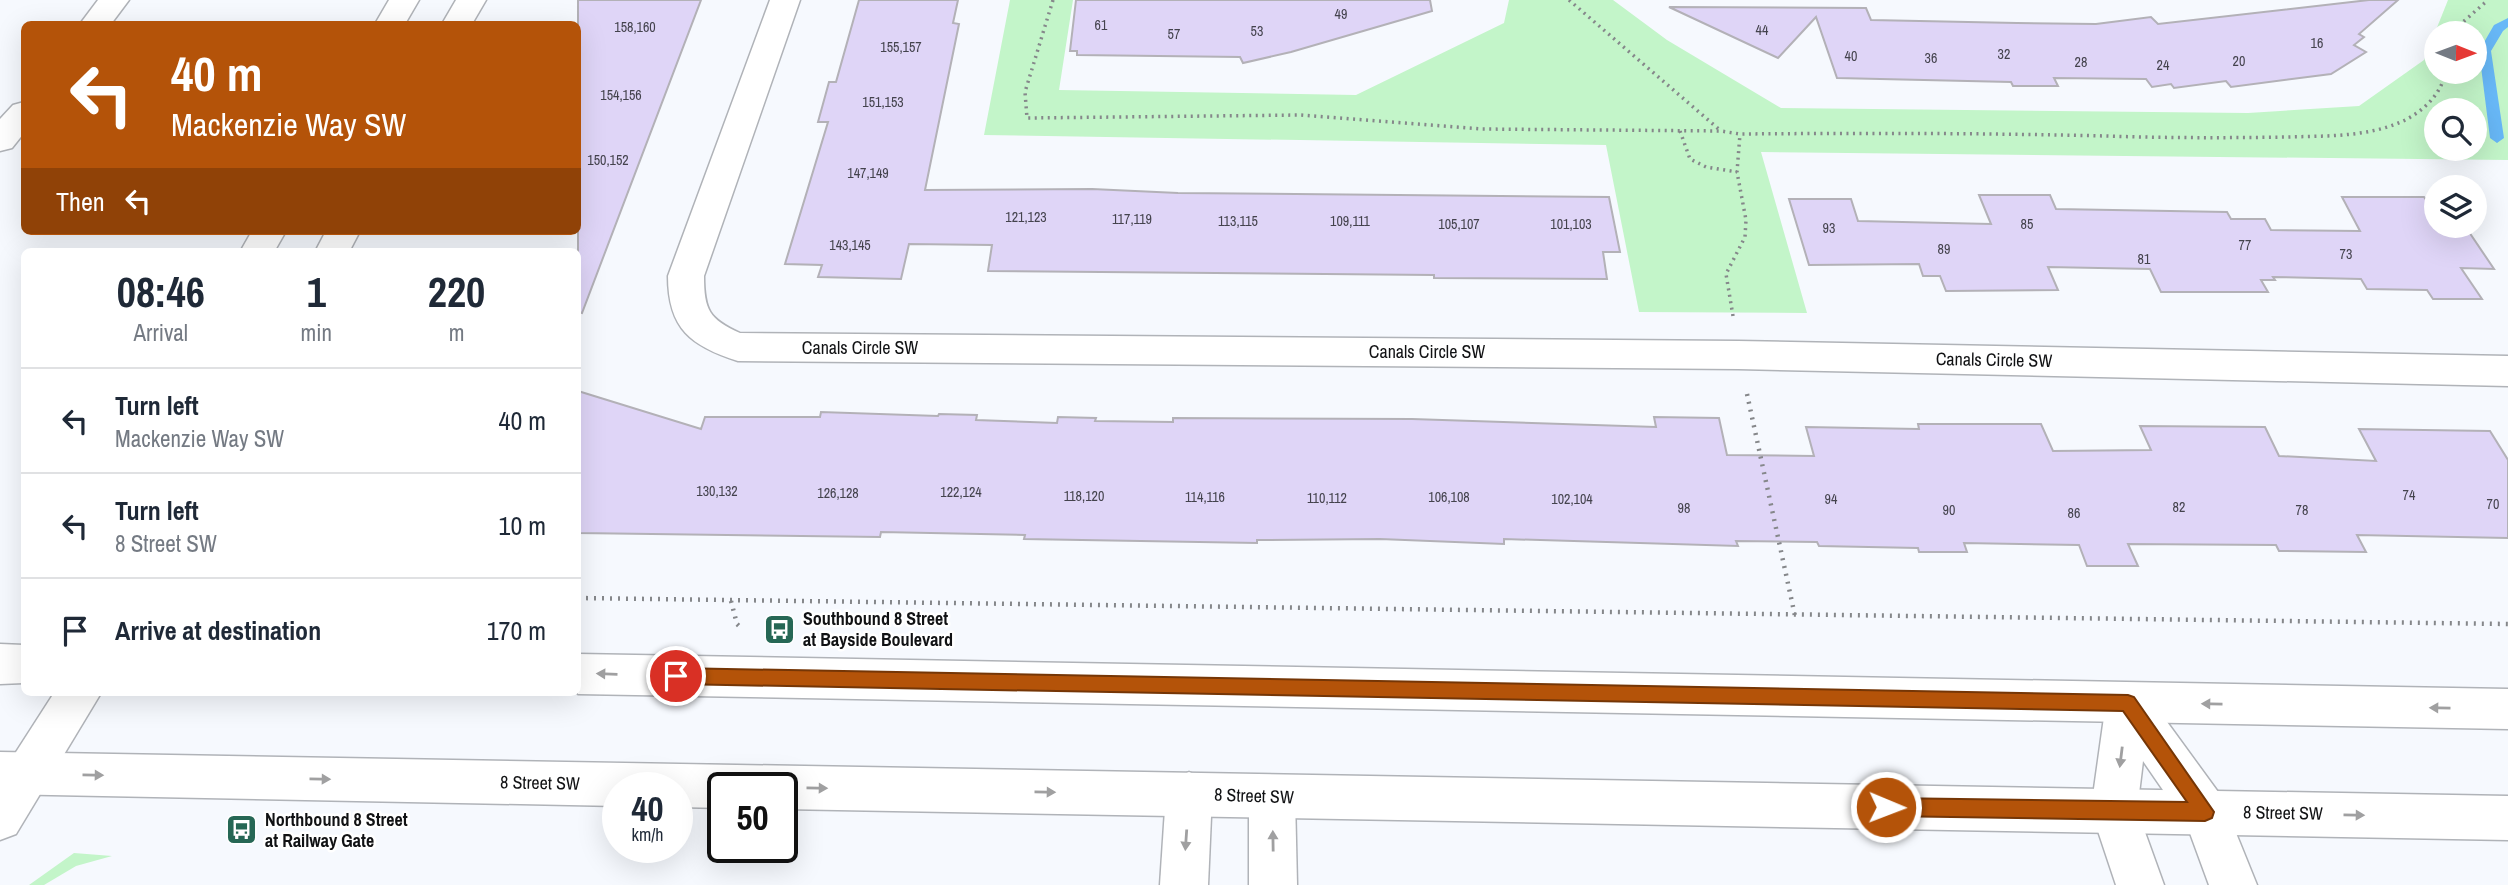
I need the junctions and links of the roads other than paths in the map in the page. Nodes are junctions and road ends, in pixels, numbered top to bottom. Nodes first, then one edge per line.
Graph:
1 (114, 0) edge
2 (404, 0) edge
3 (471, 0) edge
4 (785, 0) edge
5 (96, 21) edge
6 (392, 21) edge
7 (459, 21) edge
8 (21, 116) edge
9 (0, 140) edge
10 (2508, 371) edge
11 (581, 674) edge
12 (77, 696) edge
13 (2128, 703) junction
14 (2508, 709) edge
15 (14, 773) edge
16 (1189, 794) junction
17 (1272, 797) junction
18 (2114, 810) junction
19 (2205, 812) junction
20 (0, 818) edge
21 (2508, 818) edge
22 (1184, 885) edge
23 (1273, 885) edge
24 (2140, 885) edge
25 (2233, 885) edge

1 - 5 main road
2 - 6 main road
3 - 7 main road
4 - 10 main road, Canals Circle SW
8 - 9 main road
13 -> 11 main road
12 - 15 main road
14 -> 13 main road
13 -> 18 main road
13 - 19 main road
15 -> 16 main road, 8 Street SW
15 - 20 main road
16 - 17 main road, 8 Street SW
16 -> 22 main road
17 - 18 main road, 8 Street SW
23 -> 17 main road
18 - 19 main road, 8 Street SW
18 - 24 main road
19 -> 21 main road, 8 Street SW
19 - 25 main road

